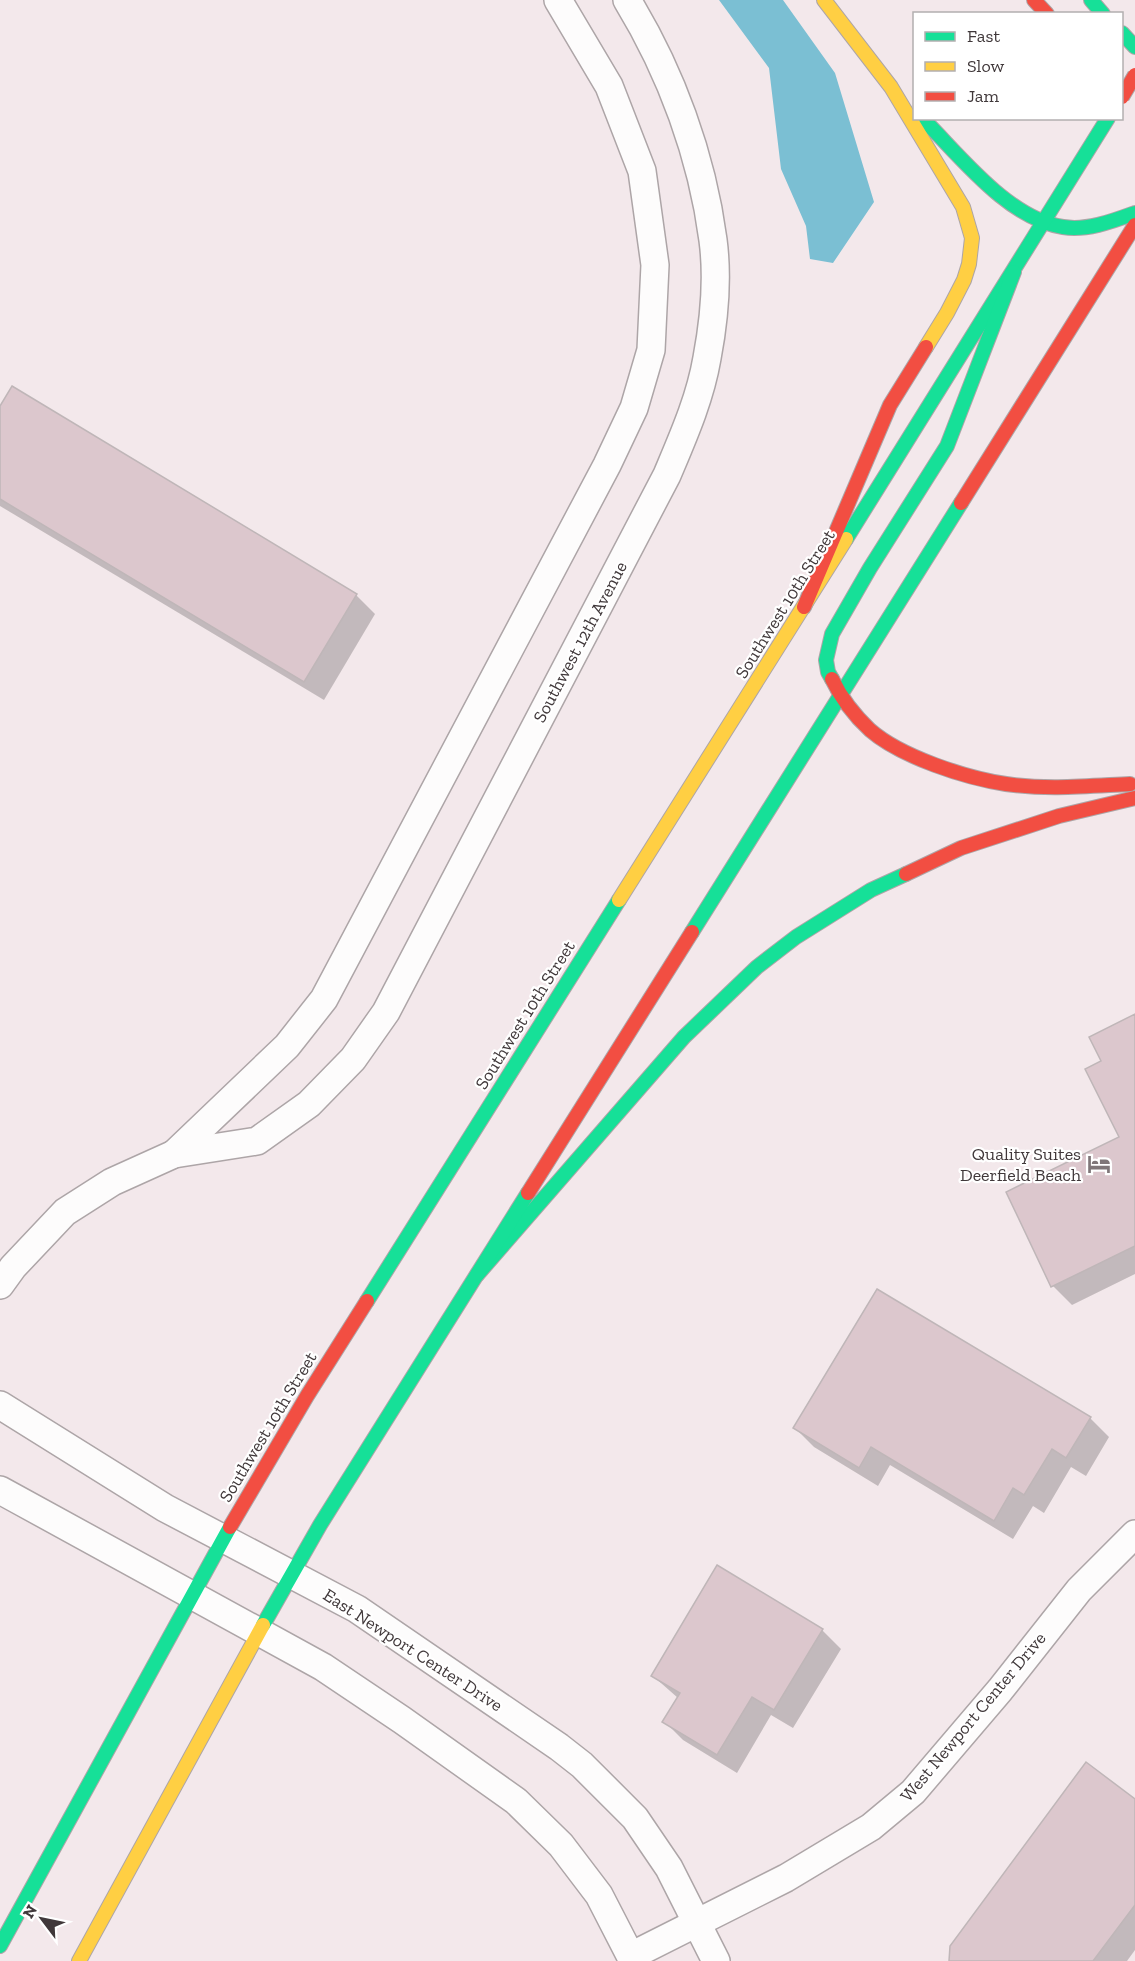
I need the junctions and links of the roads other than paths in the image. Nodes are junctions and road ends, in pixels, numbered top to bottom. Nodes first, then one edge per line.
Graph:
1 (558, 0) edge
2 (627, 0) edge
3 (824, 0) edge
4 (1034, 0) edge
5 (1091, 0) edge
6 (1045, 12) edge
7 (1101, 12) edge
8 (1123, 34) edge
9 (1135, 47) edge
10 (1135, 75) edge
11 (891, 87) junction
12 (1123, 93) edge
13 (1123, 96) edge
14 (1135, 107) edge
15 (913, 108) edge
16 (925, 120) edge
17 (1107, 120) edge
18 (1135, 213) edge
19 (1045, 223) junction
20 (1135, 225) edge
21 (1014, 272) junction
22 (804, 607) junction
23 (841, 697) junction
24 (1135, 784) edge
25 (1135, 798) edge
26 (174, 1154) junction
27 (477, 1275) junction
28 (0, 1285) edge
29 (0, 1405) edge
30 (0, 1490) edge
31 (1135, 1534) edge
32 (223, 1539) junction
33 (292, 1574) junction
34 (193, 1595) junction
35 (260, 1632) junction
36 (699, 1923) junction
37 (0, 1946) edge
38 (632, 1959) edge
39 (79, 1961) edge
40 (716, 1961) edge

1 - 26 street, Southwest 12th Avenue
2 - 26 street, Southwest 12th Avenue
3 - 11 main road
4 - 6 main road
5 - 7 main road
8 - 9 main road
10 - 12 main road, bridge
11 - 15 main road
11 - 22 main road
13 - 14 main road
16 - 19 main road
17 - 19 main road, Southwest 10th Street
18 - 19 main road
19 - 21 main road, Southwest 10th Street
20 - 23 main road
21 - 22 main road, Southwest 10th Street
21 - 23 main road
22 - 32 main road, Southwest 10th Street
23 - 24 main road
23 - 27 main road
25 - 27 main road
26 - 28 street, Southwest 12th Avenue
27 - 33 main road
29 - 32 street, East Newport Center Drive
30 - 34 street
31 - 36 street, West Newport Center Drive
32 - 33 street, East Newport Center Drive
32 - 34 main road, Southwest 10th Street
33 - 35 main road
33 - 36 street, East Newport Center Drive
34 - 35 street
34 - 37 main road, Southwest 10th Street
35 - 38 street
35 - 39 main road
36 - 38 street, West Newport Center Drive
36 - 40 street, East Newport Center Drive

